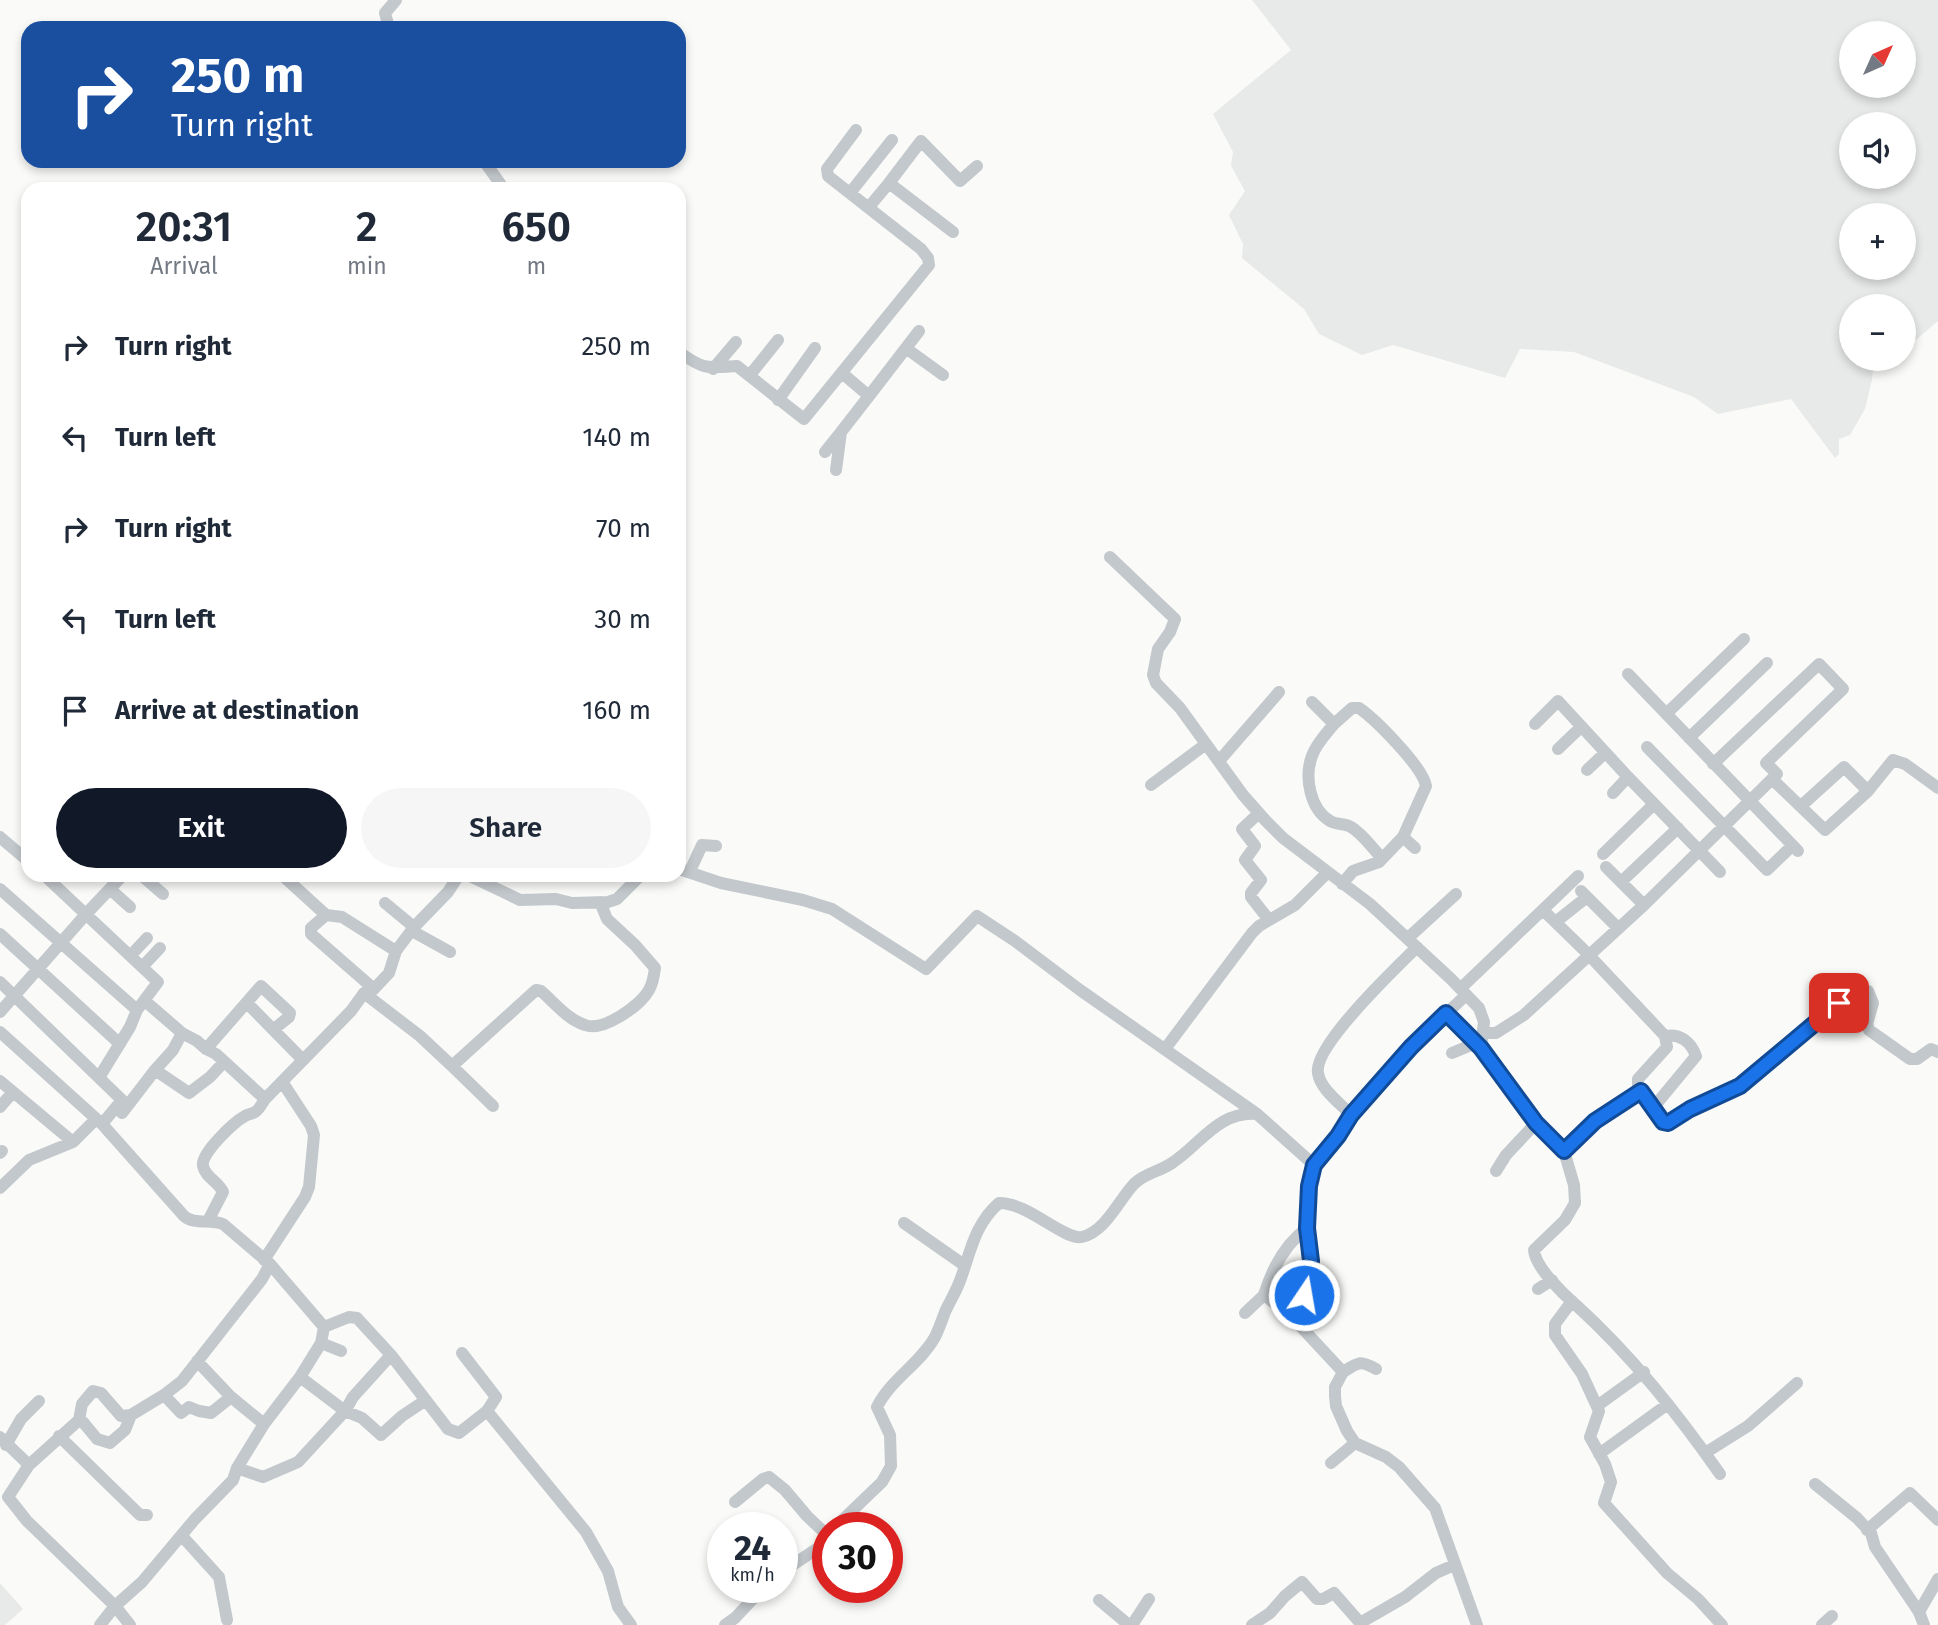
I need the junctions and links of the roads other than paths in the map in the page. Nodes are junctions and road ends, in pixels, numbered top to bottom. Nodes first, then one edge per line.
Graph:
1 (396, 0) edge
2 (387, 21) edge
3 (856, 130) dead end
4 (892, 140) dead end
5 (977, 166) dead end
6 (889, 183) junction
7 (850, 193) junction
8 (869, 207) junction
9 (953, 232) dead end
10 (919, 331) dead end
11 (778, 340) dead end
12 (736, 342) dead end
13 (815, 348) dead end
14 (907, 348) junction
15 (686, 357) edge
16 (713, 369) junction
17 (842, 373) junction
18 (750, 375) junction
19 (943, 375) dead end
20 (870, 396) junction
21 (778, 400) junction
22 (841, 432) junction
23 (825, 452) dead end
24 (836, 470) dead end
25 (1110, 557) dead end
26 (1744, 639) dead end
27 (1767, 663) dead end
28 (1628, 674) dead end
29 (1279, 692) dead end
30 (1312, 702) dead end
31 (1666, 714) junction
32 (1334, 724) junction
33 (1535, 724) dead end
34 (1581, 727) junction
35 (1689, 738) junction
36 (1206, 744) junction
37 (1647, 747) dead end
38 (1558, 749) dead end
39 (1605, 753) junction
40 (1219, 761) junction
41 (1713, 764) junction
42 (1587, 770) dead end
43 (1628, 777) junction
44 (1772, 779) junction
45 (1151, 785) dead end
46 (1938, 788) edge
47 (1868, 791) junction
48 (1613, 793) dead end
49 (1749, 801) junction
50 (1654, 804) junction
51 (1801, 806) junction
52 (1259, 813) junction
53 (1723, 827) junction
54 (1678, 828) junction
55 (0, 837) edge
56 (1403, 837) junction
57 (716, 846) dead end
58 (1415, 848) dead end
59 (1700, 850) junction
60 (21, 855) edge
61 (1382, 858) junction
62 (686, 867) edge
63 (686, 871) edge
64 (1720, 872) dead end
65 (1327, 873) junction
66 (1578, 876) dead end
67 (52, 882) edge
68 (118, 882) edge
69 (149, 882) edge
70 (290, 882) edge
71 (454, 882) edge
72 (483, 882) edge
73 (633, 882) edge
74 (1621, 882) junction
75 (1342, 884) junction
76 (0, 889) edge
77 (111, 890) junction
78 (163, 894) dead end
79 (1456, 894) dead end
80 (600, 902) junction
81 (385, 903) dead end
82 (1644, 905) junction
83 (130, 907) dead end
84 (1544, 911) junction
85 (87, 913) junction
86 (326, 915) junction
87 (1269, 920) junction
88 (1558, 920) dead end
89 (1618, 928) junction
90 (413, 929) junction
91 (0, 934) edge
92 (147, 938) dead end
93 (61, 943) junction
94 (1413, 943) junction
95 (160, 948) dead end
96 (396, 951) junction
97 (450, 952) dead end
98 (131, 955) junction
99 (1590, 955) junction
100 (143, 966) junction
101 (37, 969) junction
102 (0, 982) edge
103 (369, 991) junction
104 (1463, 992) junction
105 (14, 995) junction
106 (247, 1003) junction
107 (141, 1005) junction
108 (0, 1012) edge
109 (1446, 1013) junction
110 (274, 1029) junction
111 (0, 1032) edge
112 (182, 1034) junction
113 (1665, 1036) junction
114 (1480, 1041) junction
115 (120, 1044) junction
116 (206, 1049) junction
117 (1165, 1049) junction
118 (1938, 1052) edge
119 (1452, 1053) dead end
120 (303, 1060) junction
121 (225, 1062) junction
122 (452, 1066) junction
123 (155, 1070) junction
124 (100, 1076) junction
125 (0, 1081) edge
126 (283, 1083) junction
127 (1641, 1091) junction
128 (13, 1092) junction
129 (265, 1099) junction
130 (493, 1106) dead end
131 (0, 1107) edge
132 (1653, 1108) junction
133 (1257, 1114) junction
134 (1351, 1115) junction
135 (1536, 1123) junction
136 (102, 1125) junction
137 (73, 1142) junction
138 (1564, 1151) junction
139 (1314, 1165) junction
140 (1496, 1171) dead end
141 (0, 1188) edge
142 (208, 1221) junction
143 (904, 1223) dead end
144 (1307, 1228) junction
145 (267, 1262) junction
146 (964, 1265) junction
147 (1552, 1280) junction
148 (1538, 1289) dead end
149 (1264, 1295) junction
150 (1572, 1301) junction
151 (1245, 1313) dead end
152 (1290, 1315) junction
153 (324, 1327) junction
154 (321, 1343) junction
155 (341, 1351) dead end
156 (463, 1353) dead end
157 (391, 1355) junction
158 (197, 1360) junction
159 (1376, 1369) dead end
160 (1343, 1372) junction
161 (1644, 1373) junction
162 (300, 1377) junction
163 (1797, 1383) dead end
164 (164, 1395) junction
165 (231, 1397) junction
166 (426, 1400) junction
167 (39, 1401) dead end
168 (1668, 1404) junction
169 (1597, 1406) junction
170 (345, 1411) junction
171 (487, 1411) junction
172 (131, 1415) junction
173 (79, 1420) junction
174 (264, 1424) junction
175 (59, 1436) junction
176 (3, 1441) edge
177 (1355, 1443) junction
178 (1705, 1453) junction
179 (1599, 1454) junction
180 (1331, 1463) dead end
181 (29, 1465) junction
182 (237, 1468) junction
183 (1720, 1474) dead end
184 (1815, 1484) dead end
185 (734, 1502) dead end
186 (851, 1512) edge
187 (148, 1515) dead end
188 (1938, 1520) edge
189 (812, 1521) edge
190 (1867, 1530) junction
191 (182, 1536) junction
192 (1454, 1565) junction
193 (1938, 1579) edge
194 (1149, 1599) dead end
195 (1099, 1600) dead end
196 (751, 1603) edge
197 (115, 1606) junction
198 (1919, 1612) junction
199 (227, 1620) dead end
200 (734, 1623) edge
201 (1361, 1624) edge
202 (100, 1625) edge
203 (130, 1625) edge
204 (631, 1625) edge
205 (1130, 1625) edge
206 (1252, 1625) edge
207 (1477, 1625) edge
208 (1722, 1625) edge
209 (1924, 1625) edge

1 - 2 street
3 - 7 street
4 - 7 street
5 - 6 street
6 - 8 street
6 - 9 street
7 - 8 street
8 - 17 street
10 - 14 street
11 - 18 street
12 - 16 street
13 - 21 street
14 - 19 street
14 - 20 street
15 - 16 street
16 - 18 street
17 - 20 street
17 - 21 street
18 - 21 street
20 - 22 street
22 - 23 street
22 - 24 street
25 - 36 street
26 - 31 street
27 - 35 street
28 - 31 street
29 - 40 street
30 - 32 street
31 - 35 street
32 - 56 street
32 - 61 street
33 - 34 street
34 - 38 street
34 - 39 street
35 - 41 street
36 - 40 street
36 - 45 street
37 - 53 street
39 - 42 street
39 - 43 street
40 - 52 street
41 - 44 street
41 - 49 street
43 - 48 street
43 - 50 street
44 - 49 street
44 - 51 street
46 - 47 street
47 - 51 street
47 - 51 street
49 - 53 street
49 - 53 street
50 - 54 street
50 - 74 street
52 - 65 street
52 - 87 street
53 - 59 street
54 - 59 street
54 - 74 street
55 - 60 street
56 - 58 street
56 - 61 street
57 - 62 street
59 - 64 street
59 - 82 street
61 - 75 street
63 - 117 street
65 - 75 street
65 - 87 street
66 - 84 street
67 - 85 street
68 - 77 street
69 - 78 street
70 - 86 street
71 - 90 street
72 - 80 street
73 - 80 street
74 - 82 street
75 - 94 street
76 - 93 street
77 - 83 street
77 - 85 street
79 - 94 street
80 - 122 street
81 - 90 street
82 - 89 street
84 - 99 street
84 - 104 street
85 - 93 street
85 - 98 street
86 - 96 street
86 - 103 street
87 - 117 street
88 - 89 street
89 - 99 street
90 - 96 street
90 - 97 street
91 - 101 street
92 - 98 street
93 - 101 street
93 - 107 street
94 - 104 street
94 - 134 street
95 - 100 street
96 - 103 street
98 - 100 street
99 - 113 street
99 - 114 street
100 - 107 street
101 - 105 street
101 - 115 street
102 - 105 street
103 - 120 street
103 - 122 street
104 - 109 street
104 - 114 street
105 - 108 street
105 - 124 street
106 - 110 street
106 - 110 street
106 - 116 street
107 - 112 street
107 - 115 street
109 - 114 street
109 - 134 street
110 - 120 street
111 - 136 street
112 - 116 street
112 - 123 street
113 - 127 street
113 - 132 street
114 - 119 street
114 - 135 street
115 - 124 street
116 - 121 street
117 - 133 street
118 - 132 street
120 - 126 street
121 - 123 street
121 - 129 street
122 - 130 street
123 - 136 street
124 - 136 street
125 - 128 street
126 - 129 street
126 - 145 street
127 - 132 street
127 - 138 street
128 - 131 street
128 - 137 street
129 - 142 street
133 - 139 street
133 - 146 street
134 - 139 street
135 - 138 street
135 - 140 street
136 - 137 street
136 - 142 street
137 - 141 street
138 - 147 street
139 - 144 street
142 - 145 street
143 - 146 street
144 - 149 street
144 - 152 street
145 - 153 street
145 - 158 street
146 - 186 street
147 - 148 street
147 - 150 street
149 - 151 street
149 - 152 street
150 - 161 street
150 - 169 street
152 - 160 street
153 - 154 street
153 - 157 street
154 - 155 street
154 - 162 street
156 - 171 street
157 - 166 street
157 - 170 street
158 - 164 street
158 - 165 street
159 - 160 street
160 - 177 street
161 - 168 street
161 - 169 street
162 - 170 street
162 - 174 street
163 - 178 street
164 - 165 street
164 - 172 street
165 - 174 street
166 - 170 street
166 - 171 street
167 - 176 street
168 - 178 street
168 - 179 street
169 - 179 street
170 - 182 street
171 - 204 street
172 - 173 street
172 - 173 street
173 - 175 street
174 - 182 street
175 - 181 street
175 - 187 street
176 - 181 street
177 - 180 street
177 - 192 street
178 - 183 street
179 - 208 street
181 - 197 street
182 - 191 street
184 - 190 street
185 - 189 street
188 - 190 street
190 - 198 street
191 - 197 street
191 - 199 street
192 - 201 street
192 - 207 street
193 - 198 street
194 - 205 street
195 - 205 street
196 - 200 street
197 - 202 street
197 - 203 street
198 - 209 street
201 - 206 street

